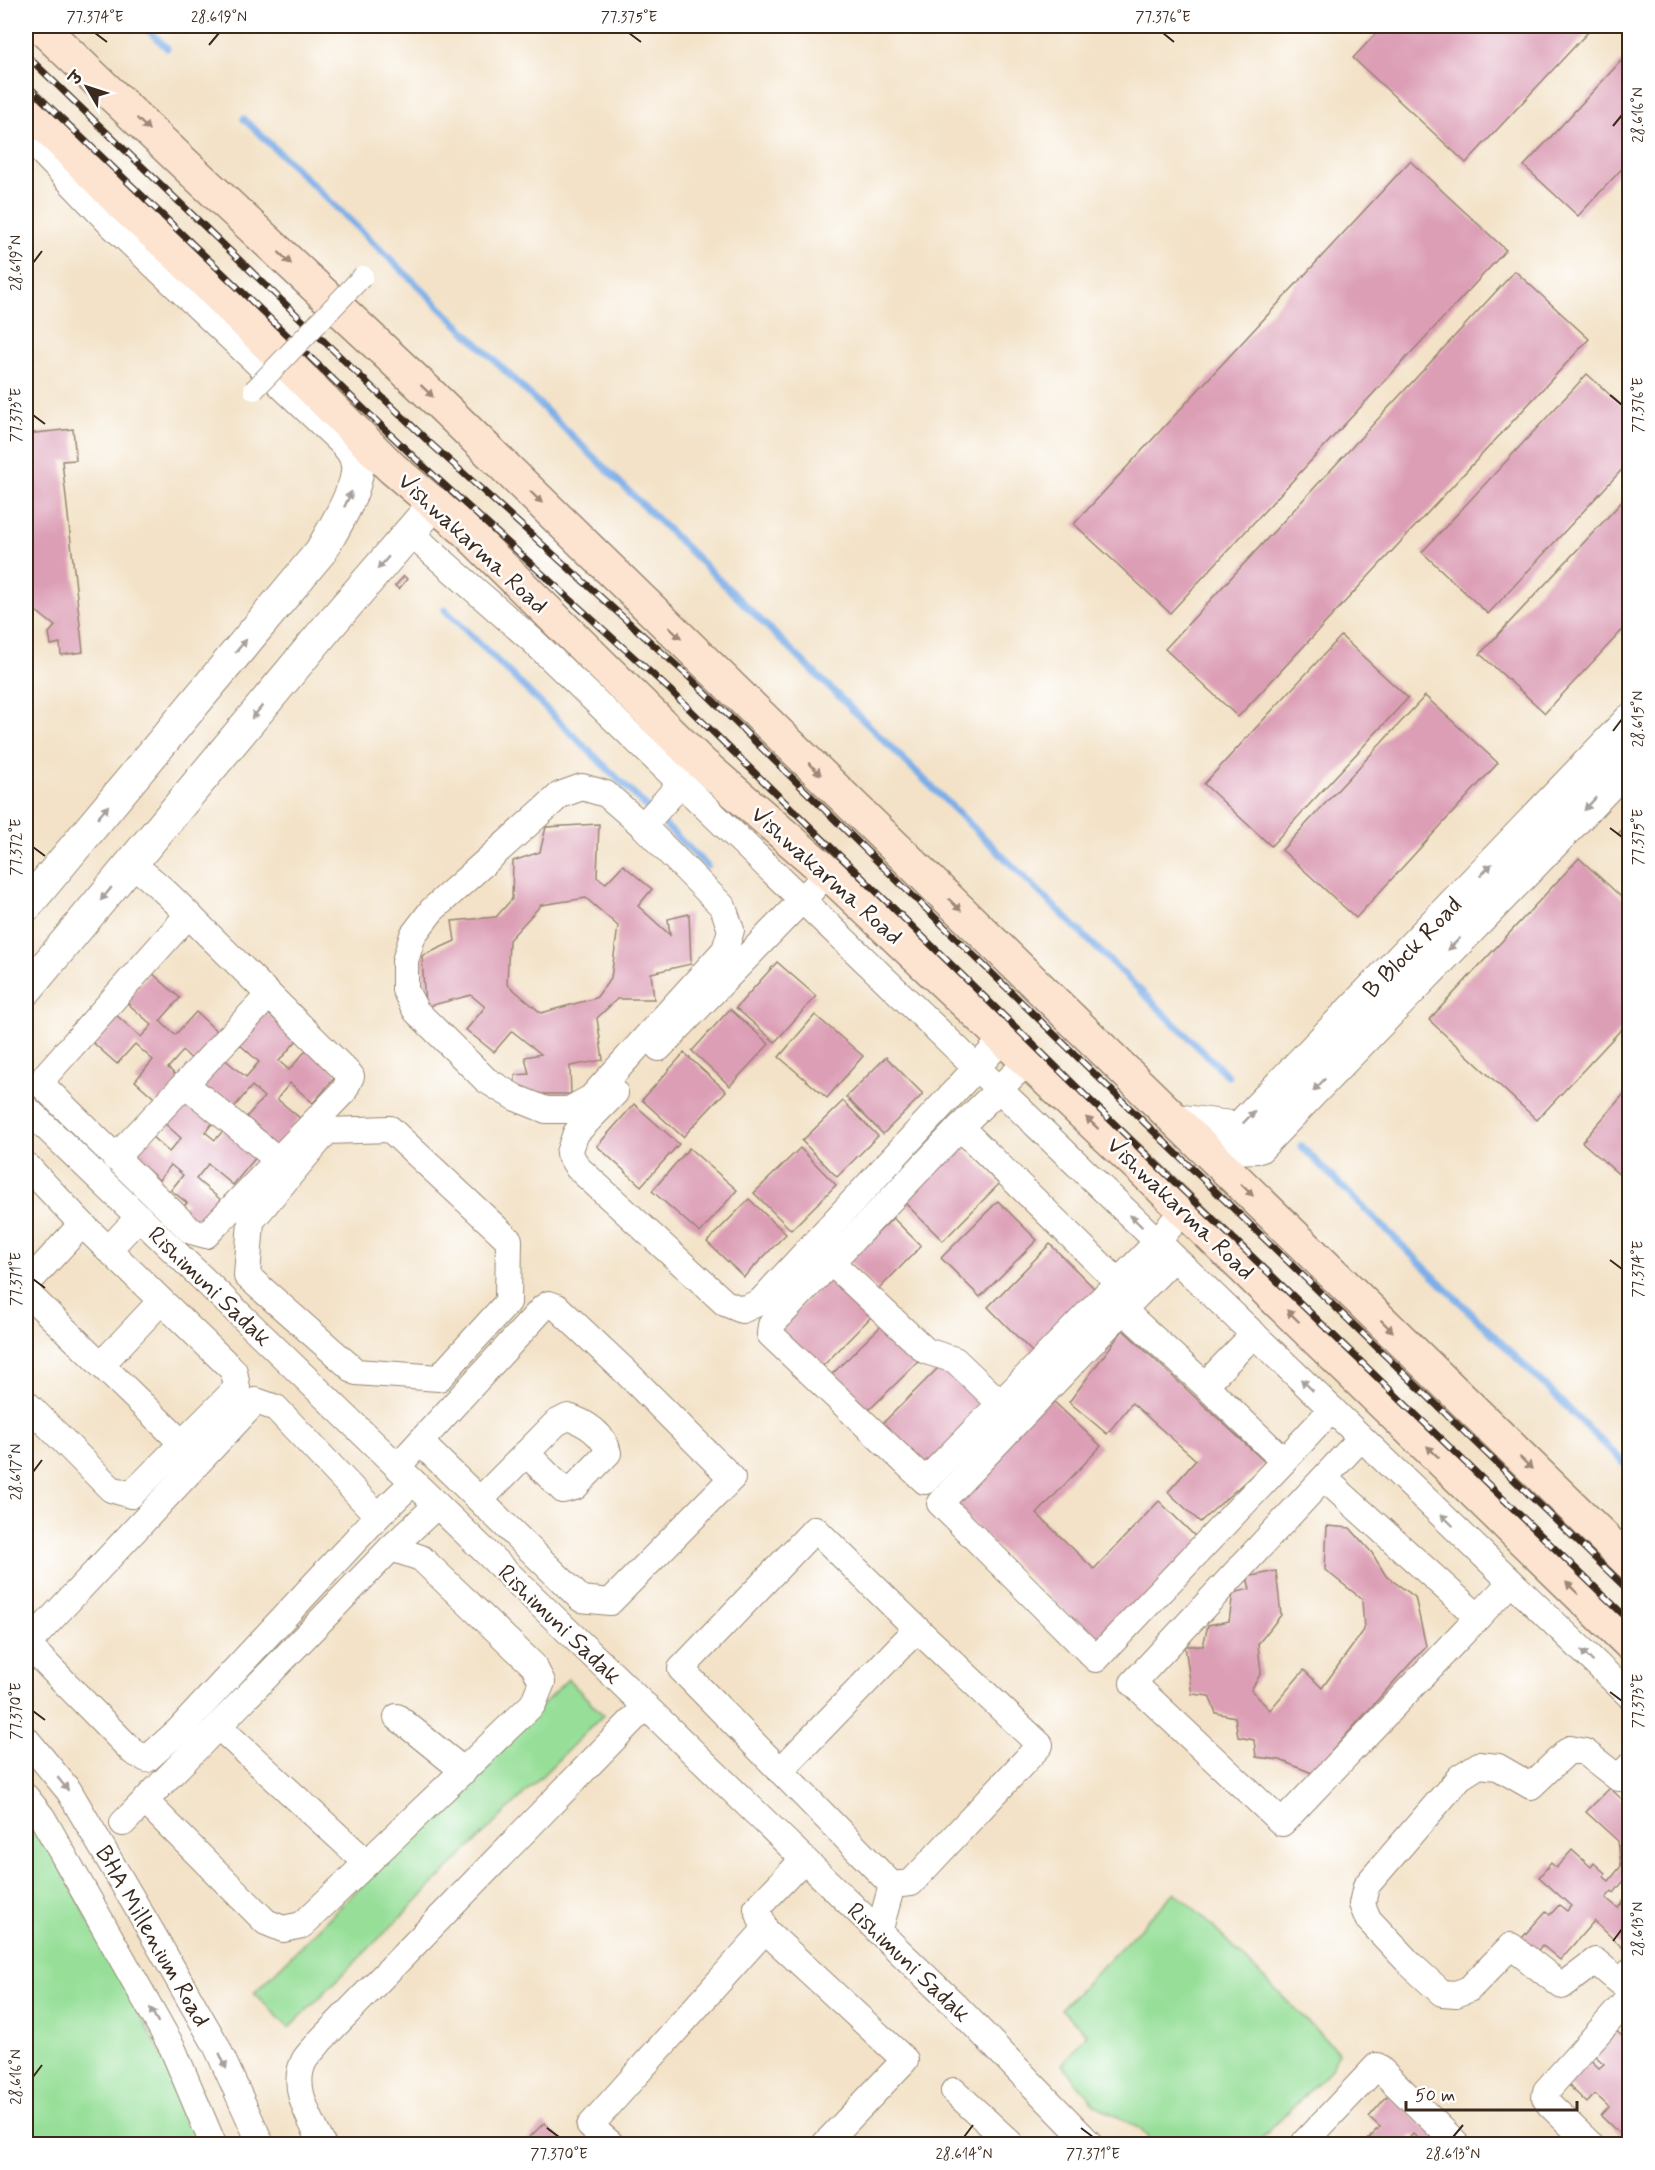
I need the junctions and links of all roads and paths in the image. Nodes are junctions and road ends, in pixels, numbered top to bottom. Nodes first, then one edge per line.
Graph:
1 (40, 26) edge
2 (26, 106) edge
3 (26, 131) edge
4 (363, 276) dead end
5 (254, 390) dead end
6 (435, 502) junction
7 (409, 532) junction
8 (1629, 720) edge
9 (1629, 762) edge
10 (691, 773) junction
11 (643, 826) junction
12 (131, 864) junction
13 (828, 873) junction
14 (802, 899) junction
15 (26, 906) edge
16 (188, 915) junction
17 (26, 990) edge
18 (269, 995) junction
19 (1003, 1038) junction
20 (1028, 1062) junction
21 (977, 1067) junction
22 (185, 1084) junction
23 (999, 1089) junction
24 (26, 1107) edge
25 (1175, 1120) junction
26 (960, 1127) junction
27 (1205, 1149) junction
28 (115, 1158) junction
29 (278, 1160) junction
30 (26, 1165) edge
31 (1184, 1210) junction
32 (139, 1217) junction
33 (82, 1224) junction
34 (108, 1250) junction
35 (1166, 1250) junction
36 (831, 1262) junction
37 (1118, 1282) junction
38 (26, 1285) edge
39 (26, 1292) edge
40 (160, 1302) junction
41 (284, 1309) junction
42 (1123, 1310) junction
43 (312, 1334) junction
44 (1254, 1334) junction
45 (261, 1335) junction
46 (287, 1360) junction
47 (101, 1365) junction
48 (1205, 1385) junction
49 (26, 1403) edge
50 (1000, 1403) junction
51 (1332, 1409) junction
52 (1361, 1438) junction
53 (182, 1443) junction
54 (421, 1443) junction
55 (526, 1453) dead end
56 (1284, 1461) junction
57 (405, 1474) junction
58 (1324, 1478) junction
59 (480, 1500) junction
60 (437, 1505) junction
61 (378, 1516) junction
62 (391, 1548) junction
63 (1629, 1563) edge
64 (1511, 1582) junction
65 (1478, 1617) junction
66 (917, 1629) junction
67 (1629, 1644) edge
68 (26, 1645) edge
69 (1629, 1696) edge
70 (646, 1706) junction
71 (397, 1717) dead end
72 (219, 1726) junction
73 (26, 1738) edge
74 (464, 1771) junction
75 (780, 1771) junction
76 (1626, 1778) edge
77 (26, 1797) edge
78 (145, 1801) junction
79 (123, 1823) dead end
80 (804, 1859) junction
81 (367, 1863) junction
82 (892, 1885) junction
83 (765, 1930) junction
84 (879, 1932) junction
85 (1629, 1972) edge
86 (1624, 2013) edge
87 (954, 2091) dead end
88 (1003, 2141) edge
89 (213, 2145) edge
90 (261, 2145) edge
91 (322, 2145) edge
92 (611, 2145) edge
93 (825, 2145) edge
94 (1090, 2145) edge
95 (1303, 2145) edge
96 (1457, 2145) edge
97 (1590, 2145) edge

1 -> 25 main road
2 - 6 main road, Vishwakarma Road
15 -> 3 street
4 - 5 street, bridge
6 - 7 street
6 - 10 main road, Vishwakarma Road
7 - 10 street
7 -> 12 street
25 -> 8 street, B Block Road
9 -> 27 street
10 - 11 street
10 - 13 main road, Vishwakarma Road
10 - 14 street
11 - 11 street
12 - 16 street
12 -> 17 street
13 - 14 street
13 - 19 main road, Vishwakarma Road
14 - 21 street
14 - 21 street
16 - 18 street
16 - 28 street
18 - 22 street
18 - 29 street
19 - 20 main road, Vishwakarma Road
19 - 21 street
20 - 23 street
31 -> 20 main road, Vishwakarma Road
21 - 23 street
22 - 28 street
22 - 29 street
23 - 26 street
35 -> 23 street
24 - 32 street, Rishimuni Sadak
25 - 27 main road
26 - 36 street
26 - 37 street
27 -> 63 main road
28 - 29 street
30 - 33 street
31 - 35 street
67 -> 31 main road, Vishwakarma Road
32 - 34 street
32 - 45 street, Rishimuni Sadak
33 - 34 street
33 - 38 street
34 - 40 street
35 - 37 street
35 - 42 street
35 - 44 street
36 - 50 street
36 - 50 street
37 - 50 street
39 - 47 street
40 - 47 street
40 - 53 street
41 - 43 street
41 - 43 street
41 - 45 street
42 - 48 street
42 - 56 street
43 - 46 street
44 - 48 street
51 -> 44 street
45 - 46 street, Rishimuni Sadak
46 - 57 street, Rishimuni Sadak
47 - 53 street
48 - 56 street
49 - 53 street
51 - 52 street
51 - 56 street
52 - 58 street
64 -> 52 street
54 - 57 street
54 - 59 street
54 - 59 street
55 - 59 street
57 - 60 street, Rishimuni Sadak
57 - 61 street
58 - 65 street
58 - 65 street
60 - 62 street
60 - 70 street, Rishimuni Sadak
61 - 68 street
61 - 68 street
62 - 72 street
62 - 74 street
64 - 65 street
69 -> 64 street
66 - 75 street
66 - 75 street
66 - 82 street
70 - 80 street, Rishimuni Sadak
70 - 91 street
71 - 74 street
72 - 78 street
72 - 81 street
73 -> 90 street, BHA Millenium Road
74 - 81 street
75 - 82 street
76 - 85 street
89 -> 77 street, BHA Millenium Road
78 - 79 street
78 - 81 street
80 - 83 street
80 - 84 street, Rishimuni Sadak
82 - 84 street
83 - 92 street
83 - 93 street
84 - 94 street, Rishimuni Sadak
86 - 97 street
87 - 88 street
95 - 96 street

